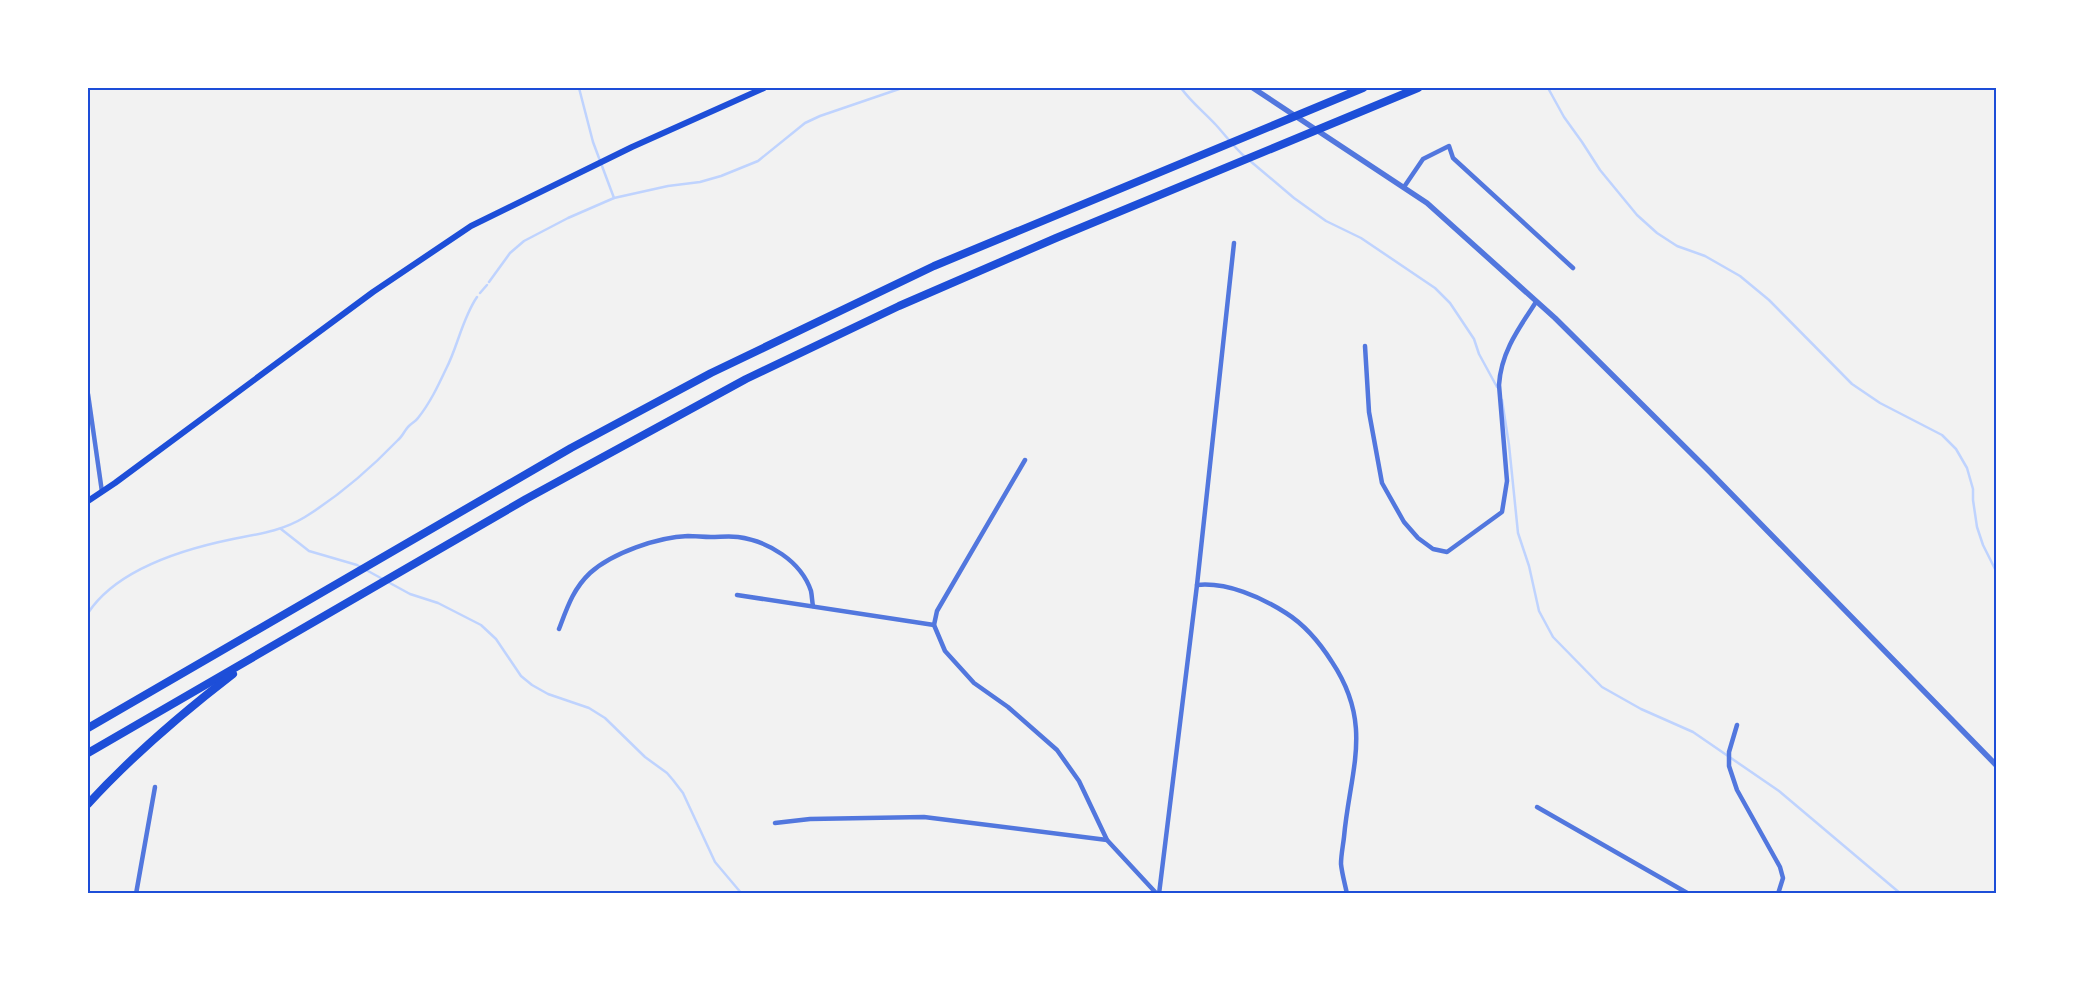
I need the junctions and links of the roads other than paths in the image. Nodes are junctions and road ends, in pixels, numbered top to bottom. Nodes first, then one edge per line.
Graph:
1 (764, 88) edge
2 (1254, 88) edge
3 (1361, 88) edge
4 (1418, 88) edge
5 (1404, 187) junction
6 (1234, 243) dead end
7 (1573, 268) dead end
8 (1536, 302) junction
9 (1366, 346) dead end
10 (88, 394) edge
11 (1025, 460) dead end
12 (102, 492) junction
13 (88, 501) edge
14 (1197, 585) junction
15 (738, 595) dead end
16 (812, 606) junction
17 (934, 625) junction
18 (559, 629) dead end
19 (254, 657) junction
20 (1737, 725) dead end
21 (88, 728) edge
22 (88, 753) edge
23 (1996, 765) edge
24 (155, 787) dead end
25 (88, 804) edge
26 (1537, 807) dead end
27 (775, 823) dead end
28 (1107, 840) junction
29 (136, 894) edge
30 (1158, 894) edge
31 (1347, 894) edge
32 (1690, 894) edge
33 (1778, 894) edge

1 - 12 main road
2 - 5 street
3 - 21 highway
4 - 19 highway
5 - 7 street
5 - 8 street
6 - 14 street
8 - 9 street
8 - 23 street
10 - 12 street
11 - 17 street
12 - 13 main road
14 - 30 street
14 - 31 street
15 - 16 street
16 - 17 street
16 - 18 street
17 - 28 street
19 - 22 highway
19 - 25 highway
20 - 33 street
24 - 29 street
26 - 32 street
27 - 28 street
28 - 30 street

